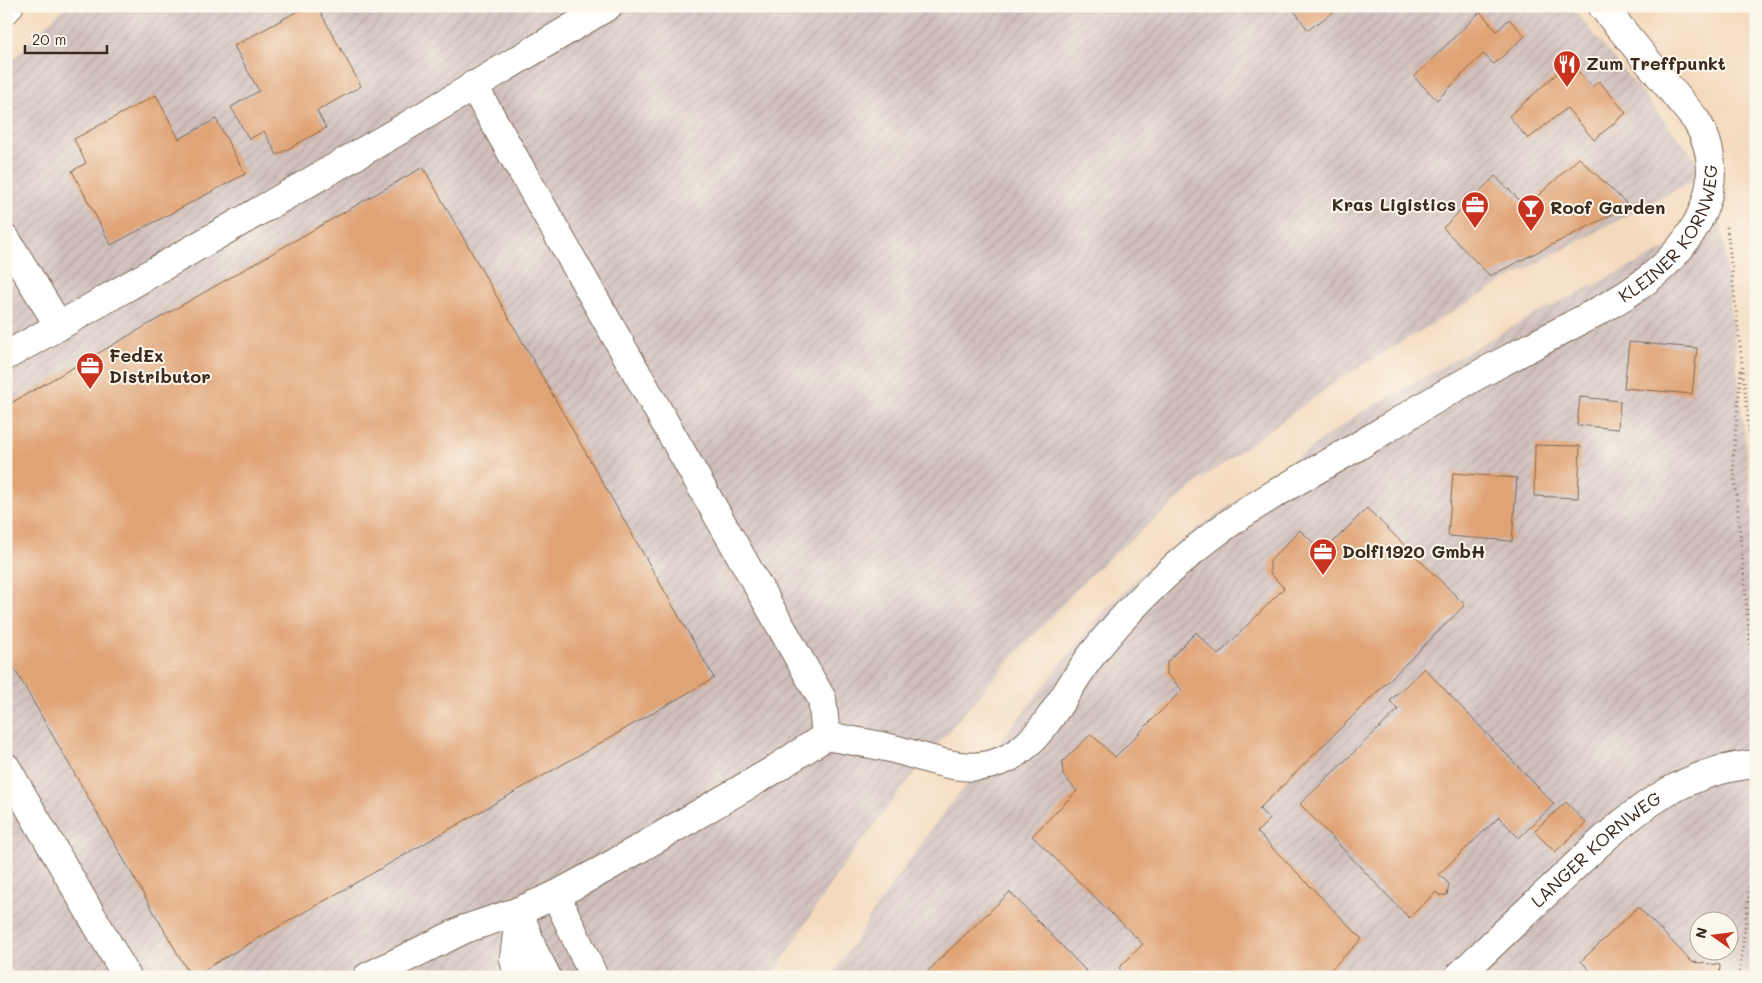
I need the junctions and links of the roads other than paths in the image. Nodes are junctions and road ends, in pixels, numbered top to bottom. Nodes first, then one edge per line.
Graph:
1 (9, 6) edge
2 (608, 6) edge
3 (1602, 6) edge
4 (6, 10) edge
5 (473, 85) junction
6 (6, 239) edge
7 (59, 326) junction
8 (6, 356) edge
9 (826, 736) junction
10 (1756, 764) edge
11 (6, 767) edge
12 (556, 895) junction
13 (519, 911) junction
14 (127, 977) edge
15 (367, 977) edge
16 (518, 977) edge
17 (547, 977) edge
18 (594, 977) edge
19 (1458, 977) edge

1 - 4 street
2 - 5 street
3 - 9 street, KLEINER KORNWEG
5 - 7 street
5 - 9 street
6 - 7 street
7 - 8 street
9 - 12 street
10 - 19 street, LANGER KORNWEG
11 - 14 street
12 - 13 street
12 - 18 street
13 - 15 street
13 - 16 street
13 - 17 street

